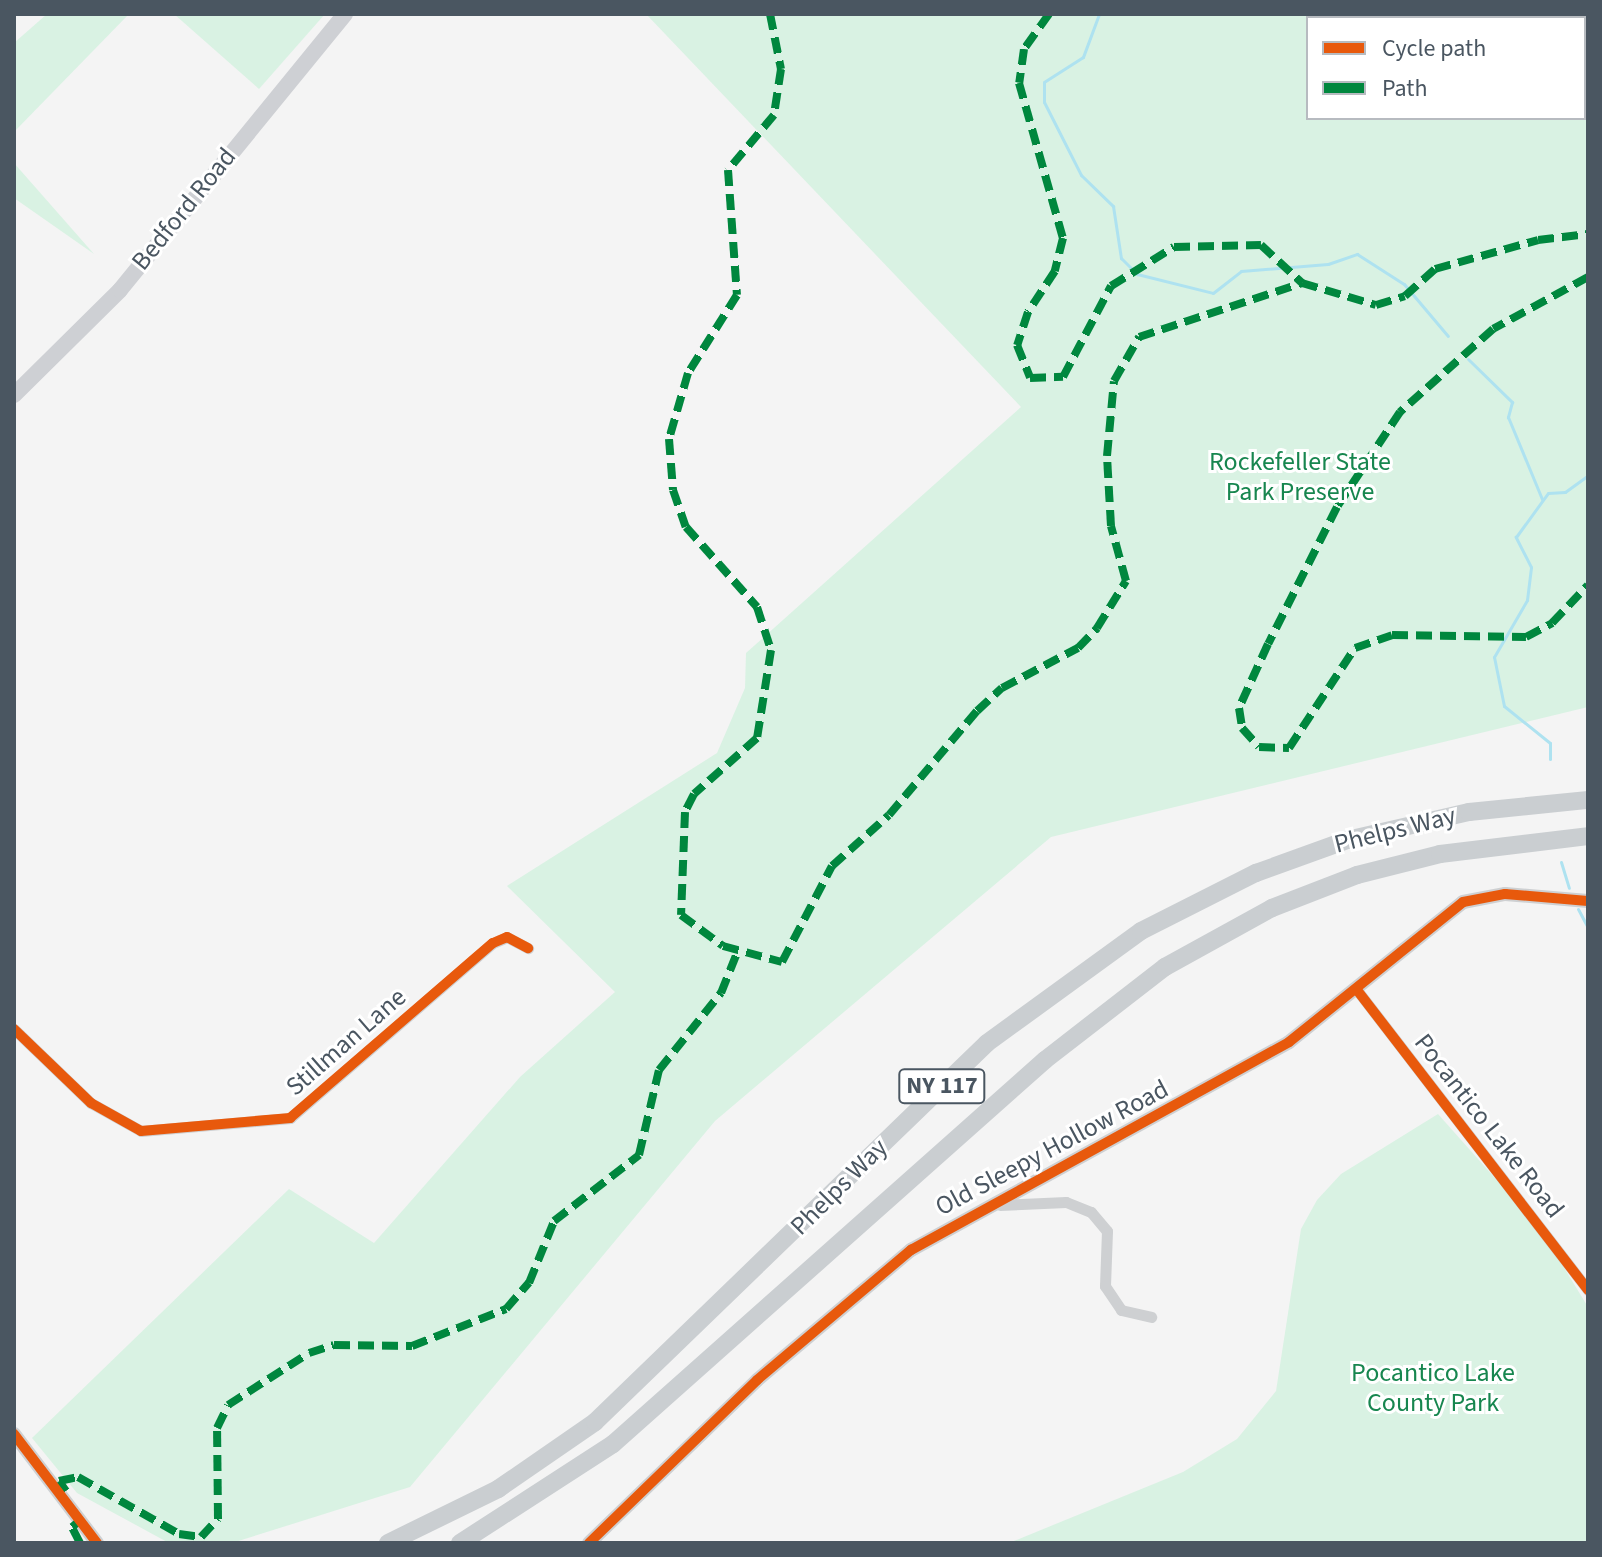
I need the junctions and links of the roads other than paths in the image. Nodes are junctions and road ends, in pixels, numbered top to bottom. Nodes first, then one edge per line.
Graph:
1 (345, 14) edge
2 (14, 395) edge
3 (1588, 800) edge
4 (1588, 836) edge
5 (1588, 901) edge
6 (528, 948) dead end
7 (1357, 990) junction
8 (14, 1029) edge
9 (1000, 1205) junction
10 (1588, 1290) edge
11 (1151, 1317) dead end
12 (14, 1434) edge
13 (97, 1543) edge
14 (388, 1543) edge
15 (460, 1543) edge
16 (589, 1543) edge

1 - 2 main road, Bedford Road
3 - 14 main road, Phelps Way / NY 117
4 - 15 main road, Phelps Way / NY 117
5 - 7 street, Old Sleepy Hollow Road
6 - 8 street, Stillman Lane
7 - 9 street, Old Sleepy Hollow Road
7 - 10 street, Pocantico Lake Road
9 - 11 street
9 - 16 street, Old Sleepy Hollow Road
12 - 13 street

